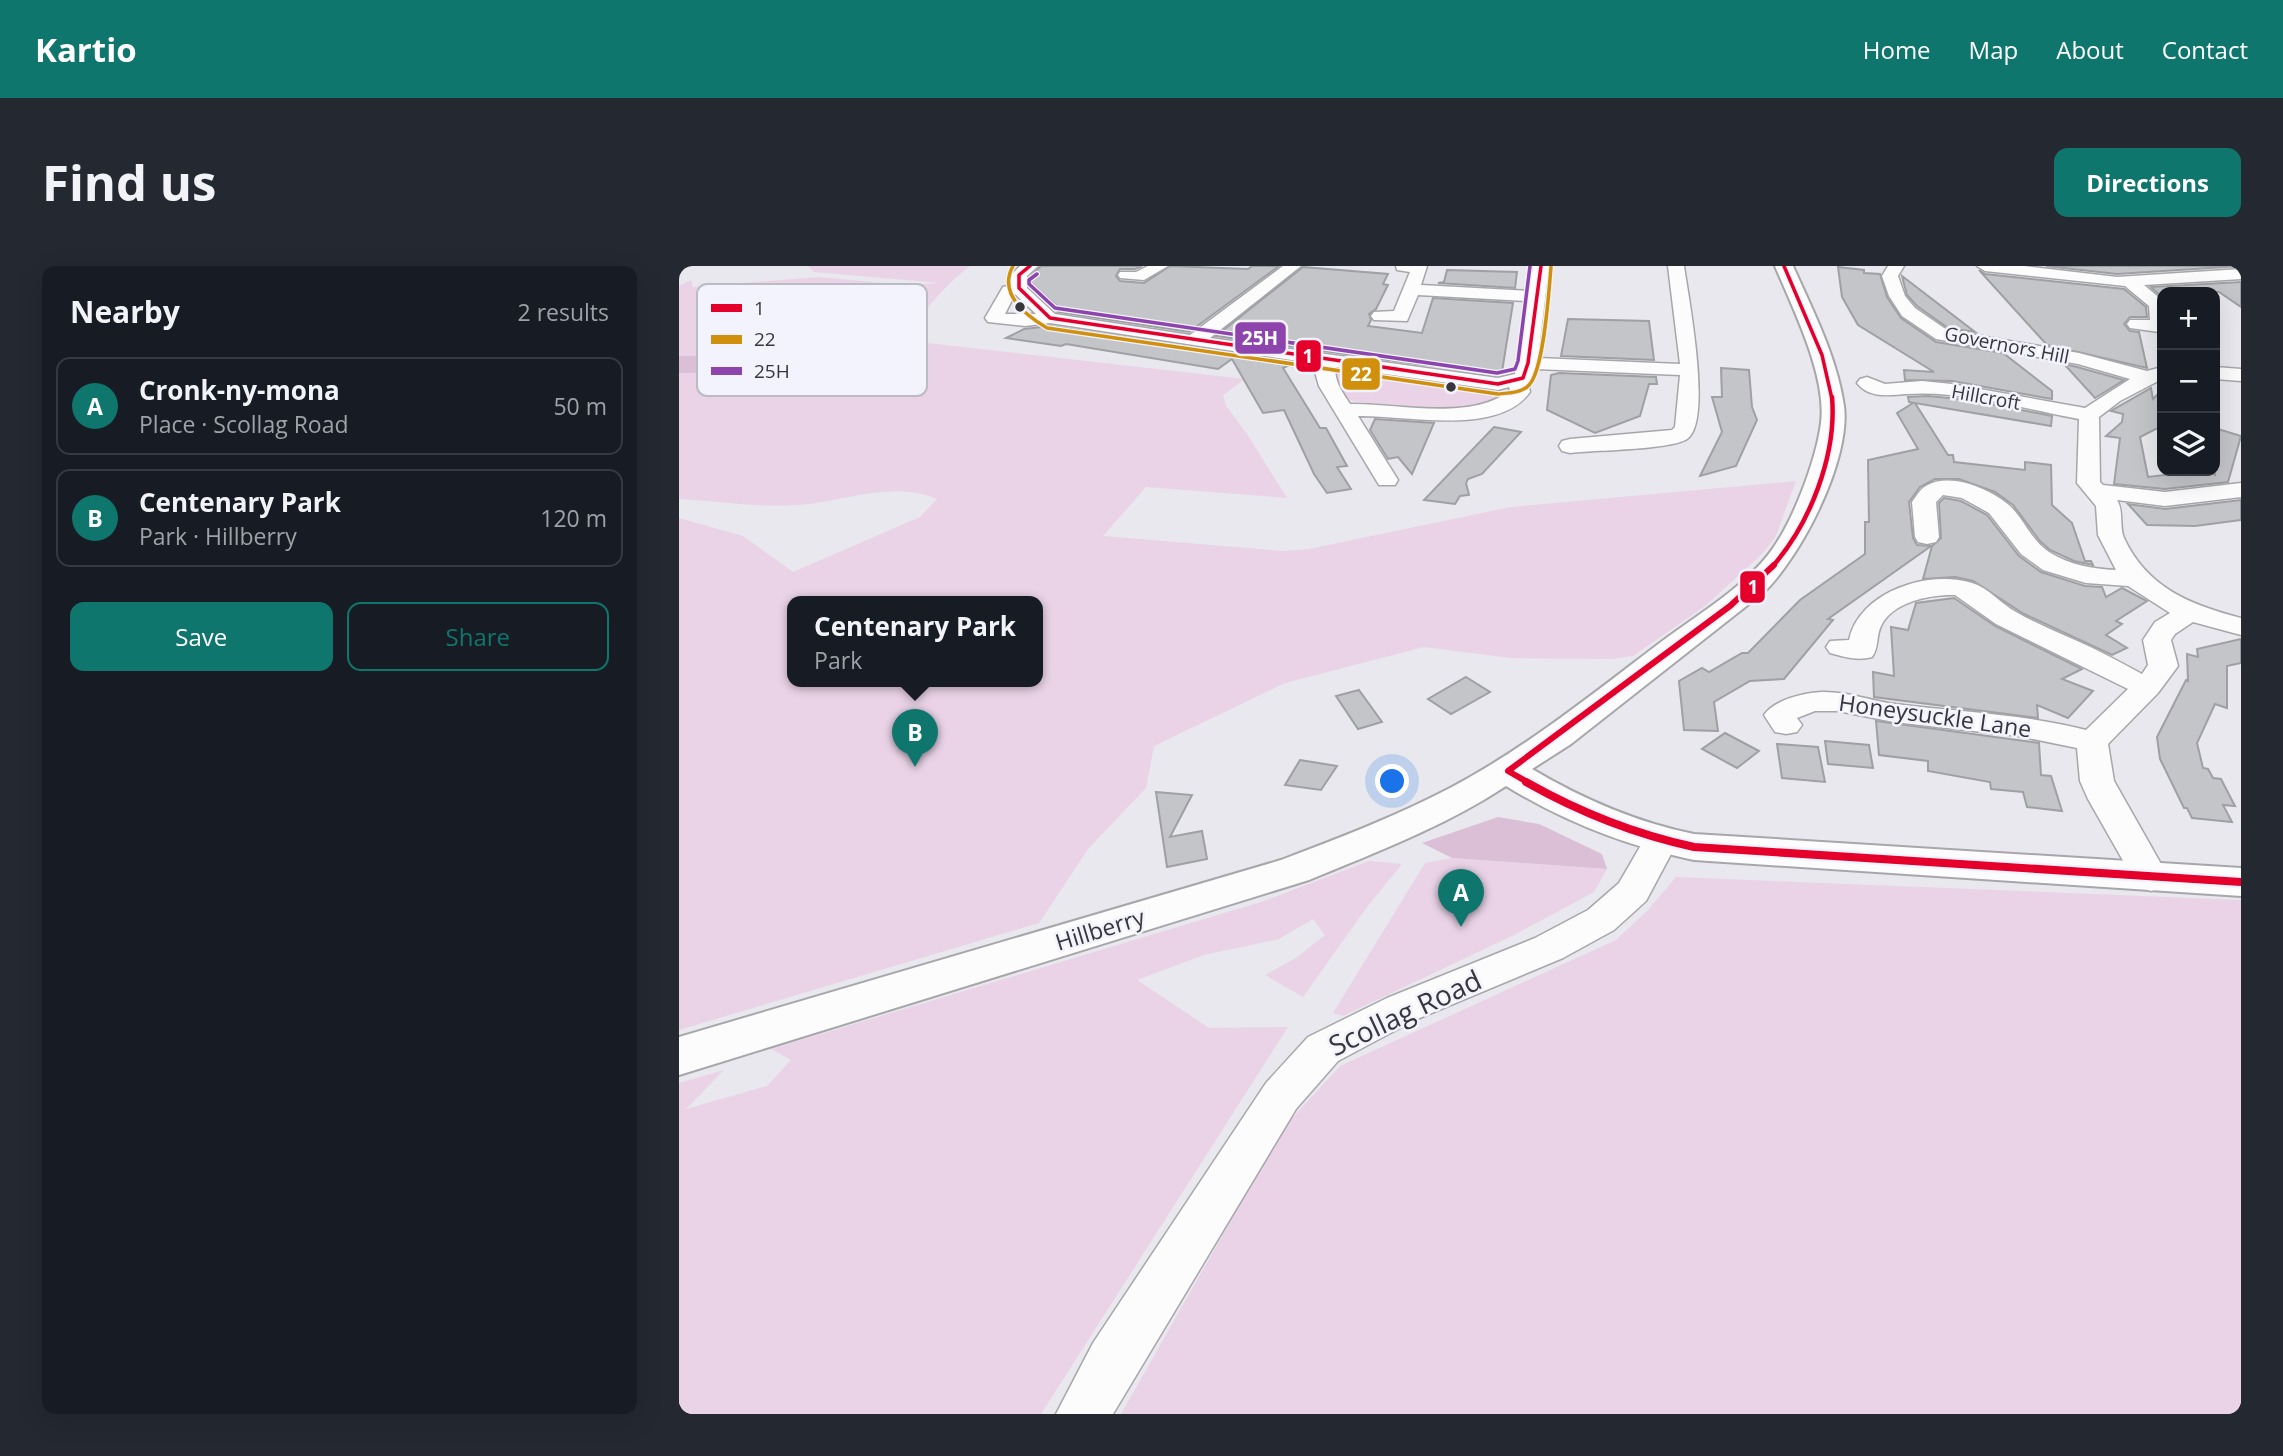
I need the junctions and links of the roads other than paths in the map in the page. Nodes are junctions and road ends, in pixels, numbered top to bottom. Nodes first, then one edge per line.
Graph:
1 (1030, 266) edge
2 (1293, 266) edge
3 (1541, 266) edge
4 (1676, 266) edge
5 (1784, 266) edge
6 (1896, 266) edge
7 (1985, 266) edge
8 (1403, 267) edge
9 (1420, 267) edge
10 (1440, 267) edge
11 (2216, 270) edge
12 (2241, 274) edge
13 (2130, 282) junction
14 (1019, 288) junction
15 (1413, 290) junction
16 (1537, 296) junction
17 (1380, 316) dead end
18 (1050, 317) junction
19 (1401, 317) junction
20 (1422, 317) dead end
21 (2136, 324) dead end
22 (1194, 341) junction
23 (1329, 360) junction
24 (1690, 370) junction
25 (1523, 372) junction
26 (2220, 373) edge
27 (2241, 374) edge
28 (2155, 375) edge
29 (1879, 391) dead end
30 (1346, 410) junction
31 (2089, 415) junction
32 (1570, 446) dead end
33 (1387, 480) dead end
34 (2241, 490) edge
35 (2097, 491) junction
36 (1927, 537) dead end
37 (2134, 578) junction
38 (2189, 613) junction
39 (2241, 626) edge
40 (1860, 651) dead end
41 (2147, 687) junction
42 (1777, 715) dead end
43 (2092, 742) junction
44 (1508, 771) junction
45 (1660, 841) junction
46 (2151, 878) junction
47 (2241, 882) edge
48 (679, 1056) edge
49 (1083, 1414) edge

1 - 14 street
2 - 22 street
3 - 16 street
4 - 24 street
5 - 44 highway, Hillberry
6 - 28 street, Governors Hill
7 - 13 street
8 - 9 street
9 - 10 street
9 - 15 street
11 - 12 street
11 - 13 street
13 - 21 street
14 - 18 street
14 - 18 street
15 - 16 street
15 - 19 street
16 - 25 street
17 - 19 street
18 - 22 street
19 - 20 street
22 - 23 street
23 - 25 street
23 - 30 street
24 - 25 street
24 - 32 street
25 - 30 street
26 - 27 street
28 - 31 street
29 - 31 street, Hillcroft
30 - 33 street
31 - 35 street
34 - 35 street
35 - 37 street
36 - 37 street
37 - 38 street
38 - 39 street
38 - 41 street
40 - 41 street
41 - 43 street
42 - 43 street, Honeysuckle Lane
43 - 46 street
44 - 45 highway
44 - 48 highway, Hillberry
45 - 46 highway
45 - 49 street, Scollag Road
46 - 47 highway

